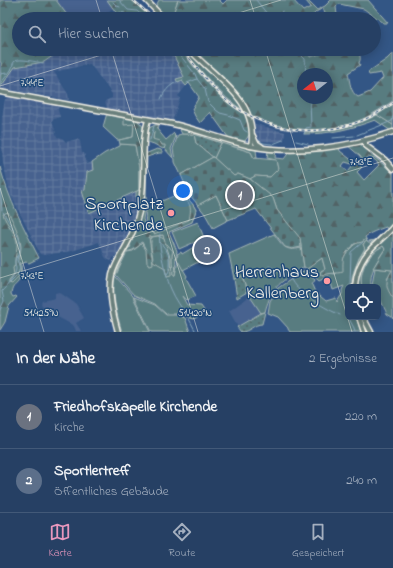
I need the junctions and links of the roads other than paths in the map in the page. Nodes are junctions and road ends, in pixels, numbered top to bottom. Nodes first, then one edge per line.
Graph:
1 (146, 0) edge
2 (157, 12) edge
3 (196, 56) edge
4 (0, 92) edge
5 (137, 118) junction
6 (148, 120) junction
7 (146, 131) junction
8 (393, 132) edge
9 (252, 134) junction
10 (365, 140) junction
11 (251, 146) junction
12 (262, 148) junction
13 (393, 169) edge
14 (393, 227) edge
15 (355, 284) edge
16 (361, 320) edge
17 (365, 320) edge
18 (118, 332) edge
19 (364, 332) edge
20 (371, 332) edge

1 - 2 main road
3 - 9 main road
4 - 5 main road
5 - 6 main road
5 - 7 main road
6 - 7 main road
6 - 11 main road
7 - 18 main road
8 - 10 main road
9 - 11 main road
9 - 12 main road
10 - 12 main road
10 - 13 main road
11 - 12 main road
14 - 15 main road
16 - 19 main road
17 - 20 main road

